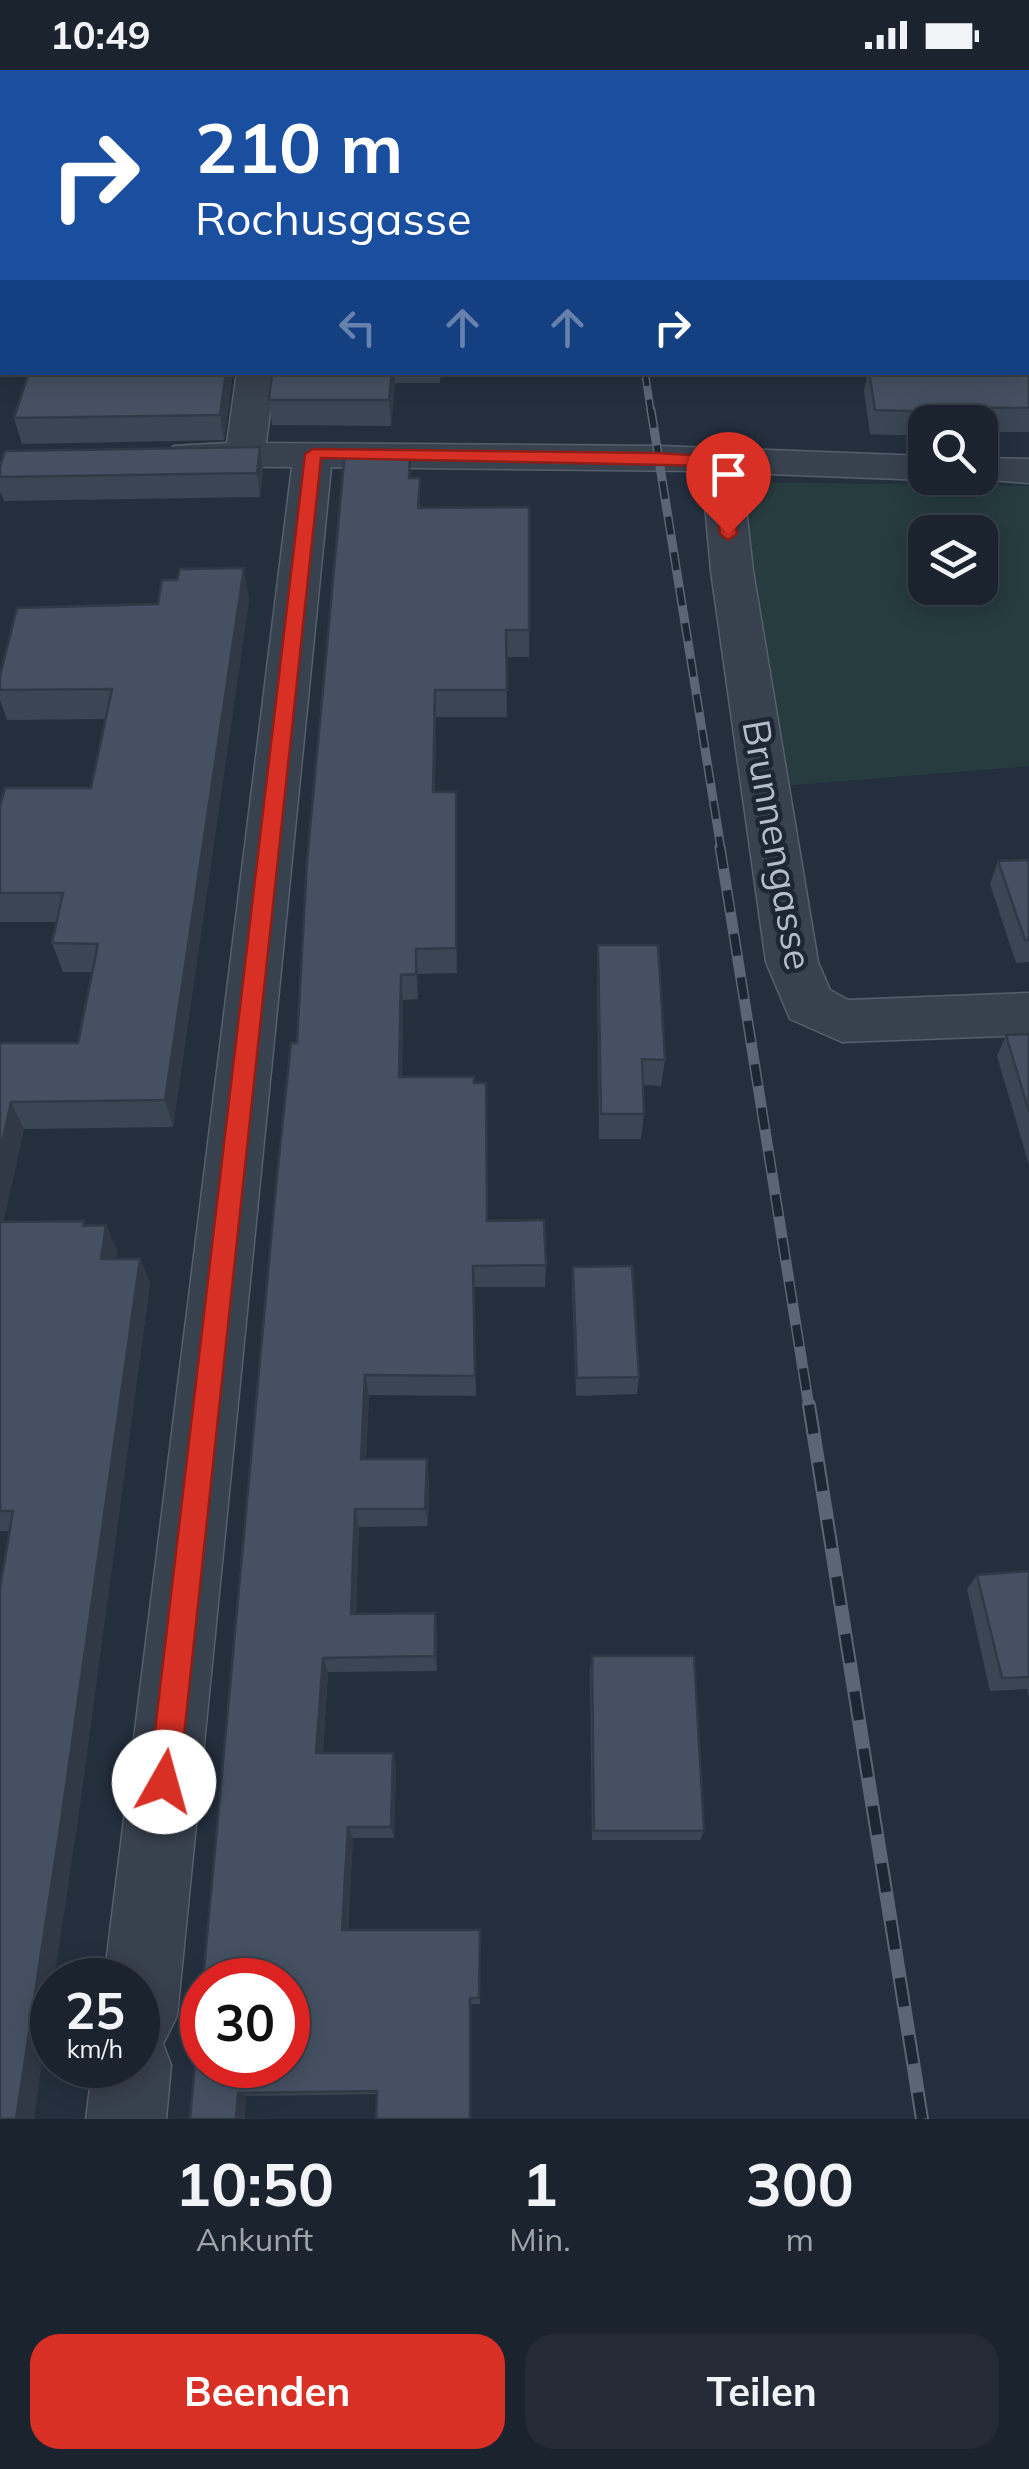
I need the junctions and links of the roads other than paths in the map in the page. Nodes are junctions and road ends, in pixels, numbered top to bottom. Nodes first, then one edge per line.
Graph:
1 (256, 375) edge
2 (244, 453) junction
3 (313, 454) junction
4 (152, 455) edge
5 (721, 462) junction
6 (908, 468) edge
7 (998, 470) edge
8 (1029, 471) edge
9 (1029, 1014) edge
10 (144, 1958) edge
11 (129, 2088) edge
12 (126, 2119) edge

1 - 2 street
2 - 3 street
2 - 4 street
3 - 5 street
3 - 10 street
5 - 6 street
5 - 9 street, Brunnengasse
7 - 8 street
11 - 12 street

